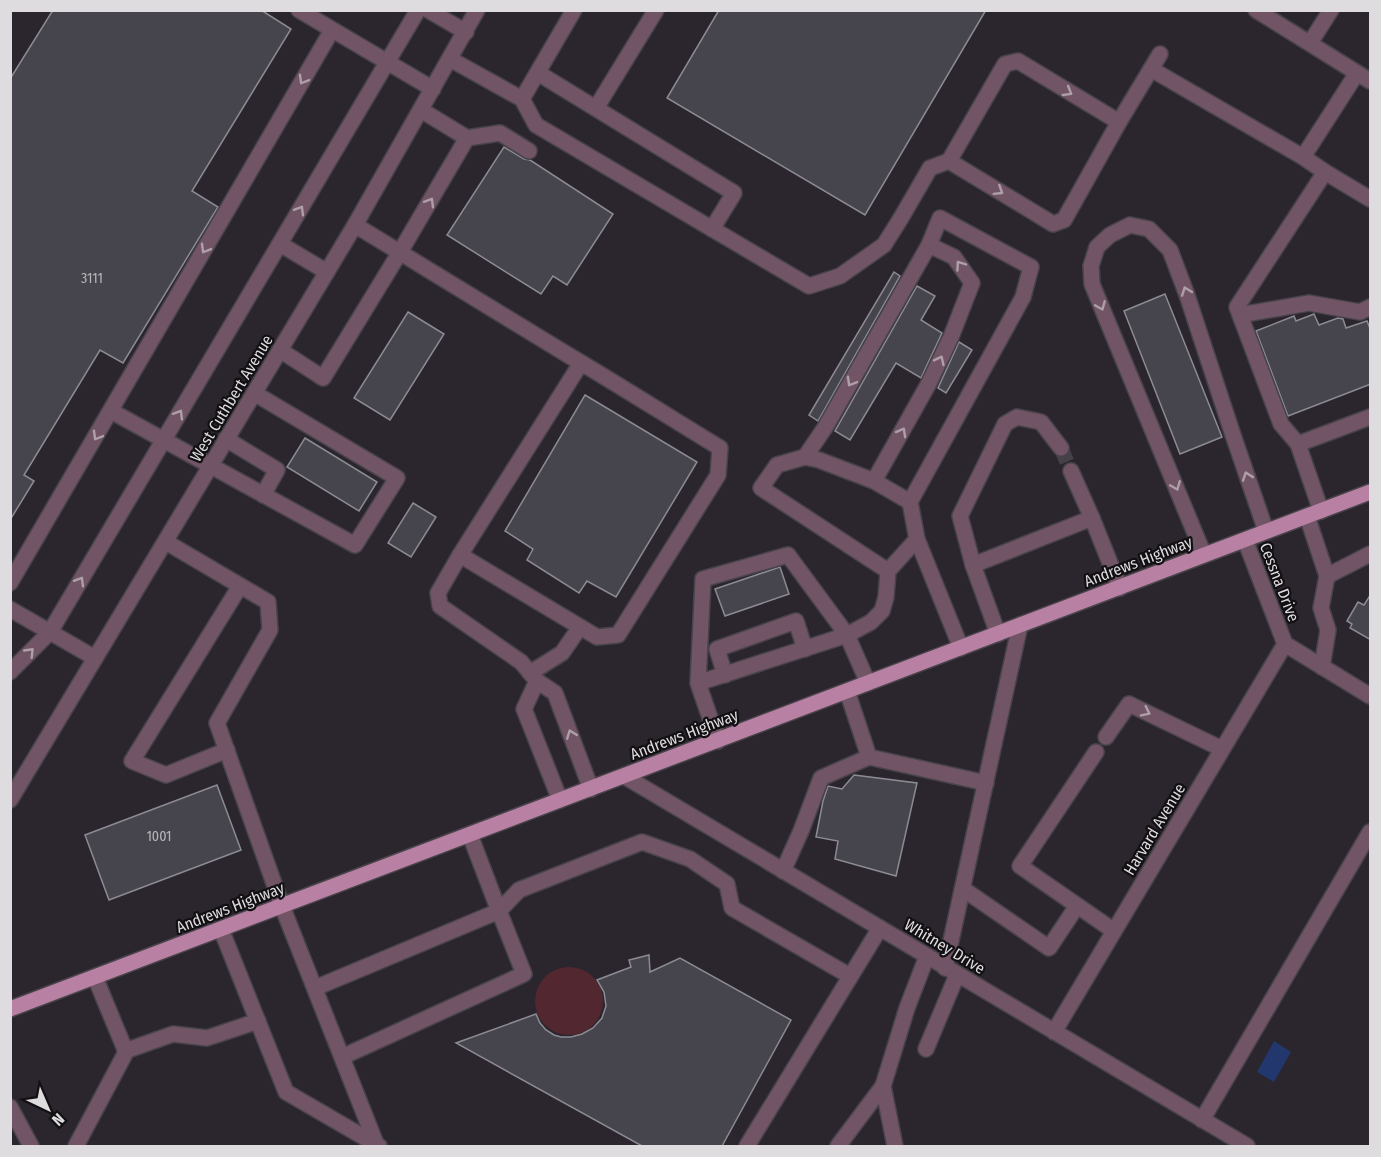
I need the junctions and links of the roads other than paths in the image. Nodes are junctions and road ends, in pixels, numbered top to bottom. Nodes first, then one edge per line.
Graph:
1 (299, 10) edge
2 (418, 10) edge
3 (428, 10) edge
4 (477, 10) edge
5 (574, 10) edge
6 (656, 10) edge
7 (1256, 10) edge
8 (1331, 10) edge
9 (332, 30) junction
10 (466, 32) junction
11 (1310, 44) junction
12 (1160, 54) dead end
13 (450, 59) junction
14 (388, 62) junction
15 (1151, 69) junction
16 (538, 73) junction
17 (1364, 77) edge
18 (433, 89) junction
19 (522, 99) junction
20 (596, 108) junction
21 (421, 110) junction
22 (1119, 122) junction
23 (467, 138) junction
24 (529, 151) dead end
25 (1303, 157) junction
26 (949, 160) junction
27 (1325, 172) junction
28 (1371, 199) edge
29 (355, 225) junction
30 (712, 229) junction
31 (280, 244) junction
32 (929, 245) junction
33 (400, 252) junction
34 (327, 272) junction
35 (1371, 307) edge
36 (1240, 315) junction
37 (280, 350) junction
38 (581, 363) junction
39 (254, 393) junction
40 (111, 411) junction
41 (1371, 417) edge
42 (226, 439) junction
43 (164, 440) junction
44 (1298, 444) junction
45 (1061, 448) tunnel mouth
46 (805, 457) junction
47 (211, 465) junction
48 (1071, 471) tunnel mouth
49 (874, 481) junction
50 (1371, 492) edge
51 (264, 495) junction
52 (910, 502) junction
53 (1314, 513) junction
54 (1092, 518) junction
55 (1266, 531) junction
56 (917, 538) junction
57 (1245, 540) junction
58 (166, 542) junction
59 (1371, 554) edge
60 (460, 555) junction
61 (1204, 555) junction
62 (973, 565) junction
63 (888, 571) junction
64 (1327, 576) junction
65 (10, 583) edge
66 (240, 586) junction
67 (1120, 588) junction
68 (10, 609) edge
69 (1020, 625) junction
70 (580, 627) junction
71 (50, 632) junction
72 (998, 634) junction
73 (848, 635) junction
74 (1285, 644) junction
75 (961, 648) junction
76 (805, 649) junction
77 (96, 658) junction
78 (1322, 667) junction
79 (10, 672) edge
80 (725, 675) junction
81 (534, 677) junction
82 (698, 683) junction
83 (868, 683) junction
84 (847, 692) junction
85 (1371, 696) edge
86 (1106, 737) dead end
87 (718, 741) junction
88 (1222, 749) junction
89 (227, 750) junction
90 (1096, 752) dead end
91 (869, 757) junction
92 (624, 776) junction
93 (986, 783) junction
94 (591, 789) junction
95 (10, 800) edge
96 (560, 800) junction
97 (1371, 832) edge
98 (470, 835) junction
99 (783, 871) junction
100 (963, 889) junction
101 (282, 906) junction
102 (1077, 906) junction
103 (499, 911) junction
104 (880, 928) junction
105 (221, 929) junction
106 (1114, 931) junction
107 (927, 956) junction
108 (951, 971) junction
109 (850, 976) junction
110 (96, 977) junction
111 (315, 988) junction
112 (10, 1009) edge
113 (258, 1021) junction
114 (1054, 1032) junction
115 (926, 1049) dead end
116 (125, 1051) junction
117 (342, 1058) junction
118 (883, 1086) junction
119 (10, 1107) edge
120 (1202, 1120) junction
121 (31, 1146) edge
122 (76, 1146) edge
123 (378, 1146) edge
124 (747, 1146) edge
125 (838, 1146) edge
126 (895, 1146) edge
127 (1247, 1146) edge

1 - 9 street
2 - 14 street
3 - 10 street
4 - 10 street, West Cuthbert Avenue
5 - 16 street
6 - 20 street
7 - 11 street
8 - 11 street
9 - 14 street
9 -> 40 street
10 - 13 street, West Cuthbert Avenue
11 - 17 street
12 - 15 street
13 - 18 street, West Cuthbert Avenue
13 - 19 street
14 - 18 street
31 -> 14 street
15 - 22 street
15 - 25 street
16 - 19 street
16 - 20 street
17 - 25 street
18 - 21 street, West Cuthbert Avenue
19 - 30 street
20 - 30 street
21 - 23 street
21 - 29 street, West Cuthbert Avenue
26 -> 22 street
26 -> 22 street
23 - 24 street
33 -> 23 street
25 - 27 street
26 - 30 street
27 - 28 street
27 - 36 street
29 - 33 street
29 - 34 street, West Cuthbert Avenue
31 - 34 street
43 -> 31 street
32 -> 46 street
49 -> 32 street
32 - 52 street
33 - 37 street
33 - 38 street
34 - 37 street, West Cuthbert Avenue
35 - 36 street
36 - 44 street
37 - 39 street, West Cuthbert Avenue
38 - 60 street
38 - 70 street
39 - 42 street, West Cuthbert Avenue
39 - 51 street
40 - 43 street
40 -> 65 street
41 - 44 street
42 - 47 street, West Cuthbert Avenue
42 - 51 street
43 - 47 street
71 -> 43 street
44 - 53 street
45 - 62 street
46 - 49 street
46 - 63 street
47 - 51 street
47 - 58 street, West Cuthbert Avenue
48 - 54 street
49 - 52 street
50 - 53 main road, Andrews Highway
52 - 56 street
53 - 55 main road, Andrews Highway
53 - 64 street
54 - 62 street
54 - 67 street
55 - 57 main road, Andrews Highway
55 -> 61 street
56 - 63 street
56 - 75 street
57 - 61 main road, Andrews Highway
57 - 74 street, Cessna Drive
58 - 66 street
58 - 77 street, West Cuthbert Avenue
59 - 64 street
60 - 70 street
60 - 81 street
61 - 67 main road, Andrews Highway
62 - 72 street
63 - 73 street
64 - 78 street
66 - 89 street
66 - 89 street
67 - 69 main road, Andrews Highway
68 - 71 street
69 - 72 main road, Andrews Highway
69 - 93 street
70 - 81 street
71 - 77 street
79 -> 71 street
72 - 75 main road, Andrews Highway
73 - 76 street
73 - 82 street
73 - 83 street
74 - 78 street, Cessna Drive
74 - 88 street, Harvard Avenue
75 - 83 main road, Andrews Highway
76 - 80 street
76 - 80 street
77 - 95 street, West Cuthbert Avenue
78 - 85 street, Cessna Drive
80 - 82 street
94 -> 81 street
81 - 96 street
82 - 87 street
83 - 84 main road, Andrews Highway
84 - 87 main road, Andrews Highway
84 - 91 street
86 -> 88 street
87 - 92 main road, Andrews Highway
88 - 106 street, Harvard Avenue
89 - 101 street
90 - 102 street
91 - 93 street
91 - 99 street
92 - 94 main road, Andrews Highway
92 - 99 street, Whitney Drive
93 - 100 street
94 - 96 main road, Andrews Highway
96 - 98 main road, Andrews Highway
97 - 120 street
98 - 101 main road, Andrews Highway
98 - 103 street
99 - 104 street, Whitney Drive
100 - 102 street
100 - 108 street
101 - 105 main road, Andrews Highway
101 - 111 street
102 - 106 street
103 - 109 street
103 - 111 street
103 - 117 street
104 - 107 street, Whitney Drive
104 - 109 street
105 - 110 main road, Andrews Highway
105 - 113 street
106 - 114 street, Harvard Avenue
107 - 108 street, Whitney Drive
107 - 118 street
108 - 114 street, Whitney Drive
108 - 115 street
109 - 124 street
110 - 112 main road, Andrews Highway
110 - 116 street
111 - 117 street
113 - 116 street
113 - 123 street
114 - 120 street, Whitney Drive
116 - 122 street
117 - 123 street
118 - 125 street
118 - 126 street
119 - 121 street
120 - 127 street, Whitney Drive

